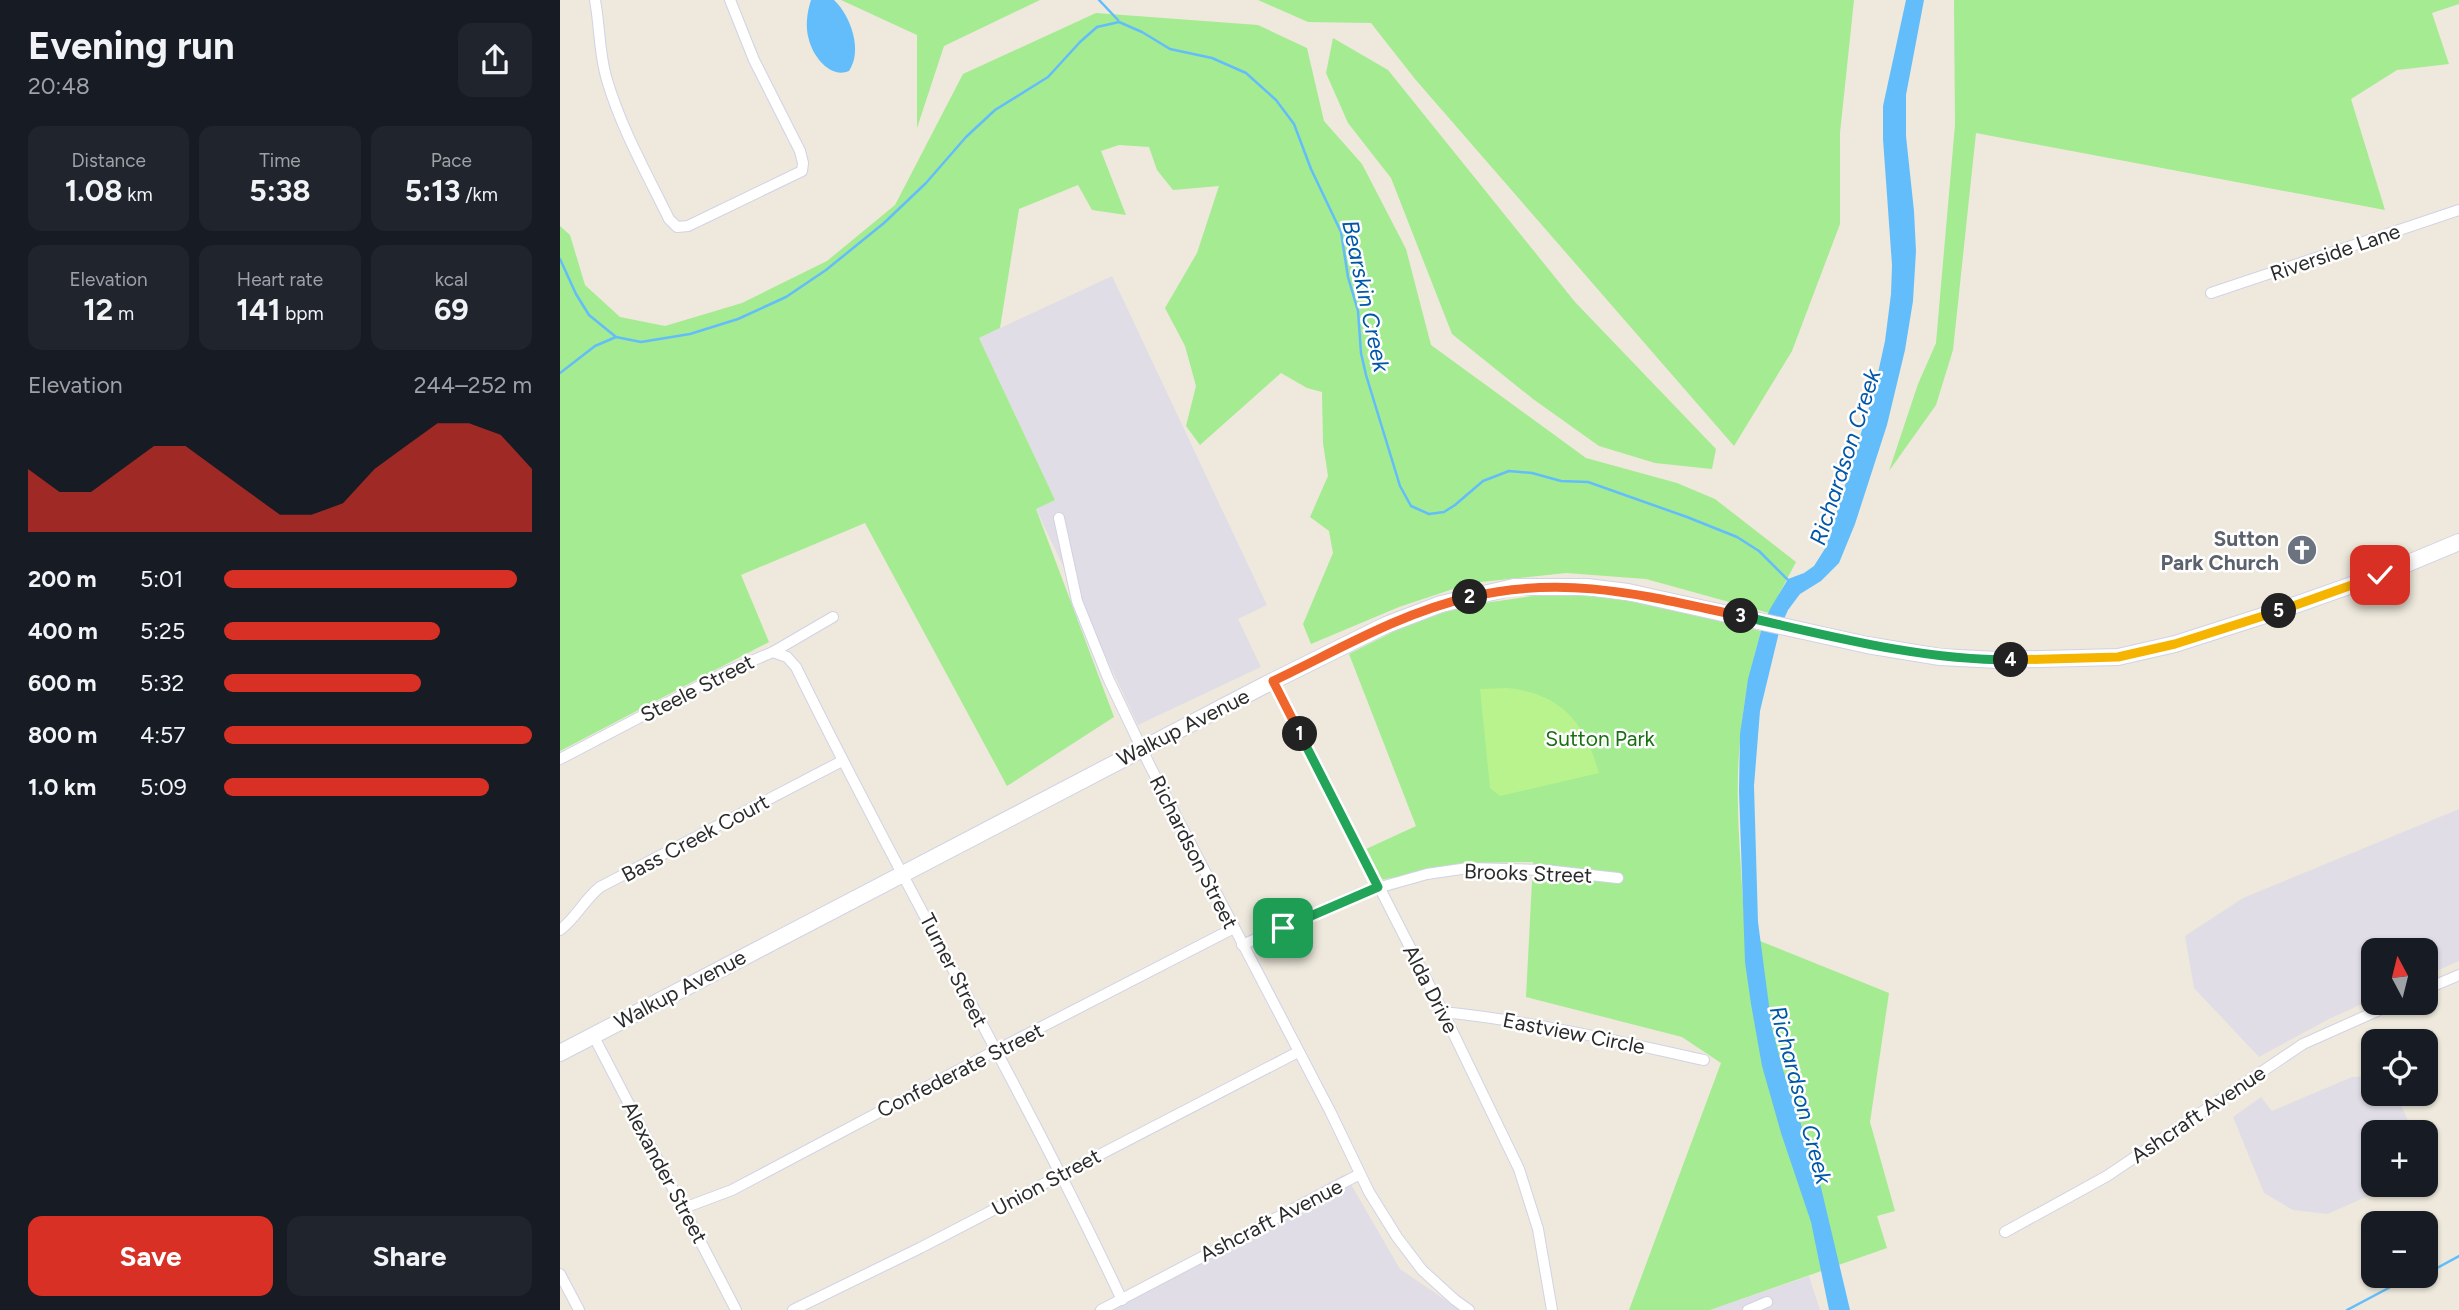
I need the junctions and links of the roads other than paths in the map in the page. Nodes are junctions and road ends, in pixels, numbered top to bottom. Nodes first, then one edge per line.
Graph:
1 (595, 0) edge
2 (730, 0) edge
3 (2459, 210) edge
4 (2211, 293) dead end
5 (1059, 518) dead end
6 (2459, 542) edge
7 (833, 617) dead end
8 (773, 652) junction
9 (1273, 681) junction
10 (1142, 748) junction
11 (560, 759) edge
12 (842, 761) junction
13 (903, 873) junction
14 (1618, 878) dead end
15 (1378, 887) junction
16 (1234, 928) junction
17 (560, 930) edge
18 (1242, 945) junction
19 (2459, 975) edge
20 (2438, 984) edge
21 (1443, 1012) junction
22 (2368, 1015) edge
23 (593, 1035) junction
24 (995, 1051) junction
25 (1298, 1052) junction
26 (560, 1053) edge
27 (1704, 1060) dead end
28 (1059, 1174) junction
29 (1360, 1174) junction
30 (684, 1208) junction
31 (2006, 1232) dead end
32 (560, 1274) edge
33 (1122, 1300) junction
34 (1767, 1302) dead end
35 (579, 1310) edge
36 (736, 1310) edge
37 (793, 1310) edge
38 (1101, 1310) edge
39 (1469, 1310) edge
40 (1552, 1310) edge
41 (1748, 1310) edge

1 - 2 street
3 - 4 street, Riverside Lane
5 - 10 street, Richardson Street
6 - 9 street, Walkup Avenue
7 - 8 street, Steele Street
8 - 11 street, Steele Street
8 - 12 street, Turner Street
9 - 10 street, Walkup Avenue
9 - 15 street, Alda Drive
10 - 13 street, Walkup Avenue
10 - 16 street, Richardson Street
12 - 13 street, Turner Street
12 - 17 street, Bass Creek Court
13 - 23 street, Walkup Avenue
13 - 24 street, Turner Street
14 - 15 street, Brooks Street
15 - 18 street, Brooks Street
15 - 21 street, Alda Drive
16 - 18 street, Richardson Street
16 - 24 street, Confederate Street
18 - 25 street, Richardson Street
19 - 20 street
21 - 27 street, Eastview Circle
21 - 40 street, Alda Drive
22 - 31 street, Ashcraft Avenue
23 - 26 street, Walkup Avenue
23 - 30 street, Alexander Street
24 - 28 street, Turner Street
24 - 30 street, Confederate Street
25 - 28 street, Union Street
25 - 29 street, Richardson Street
28 - 33 street, Turner Street
28 - 37 street, Union Street
29 - 33 street, Ashcraft Avenue
29 - 39 street, Ashcraft Avenue
30 - 36 street, Alexander Street
32 - 35 street
33 - 38 street, Ashcraft Avenue
34 - 41 street

